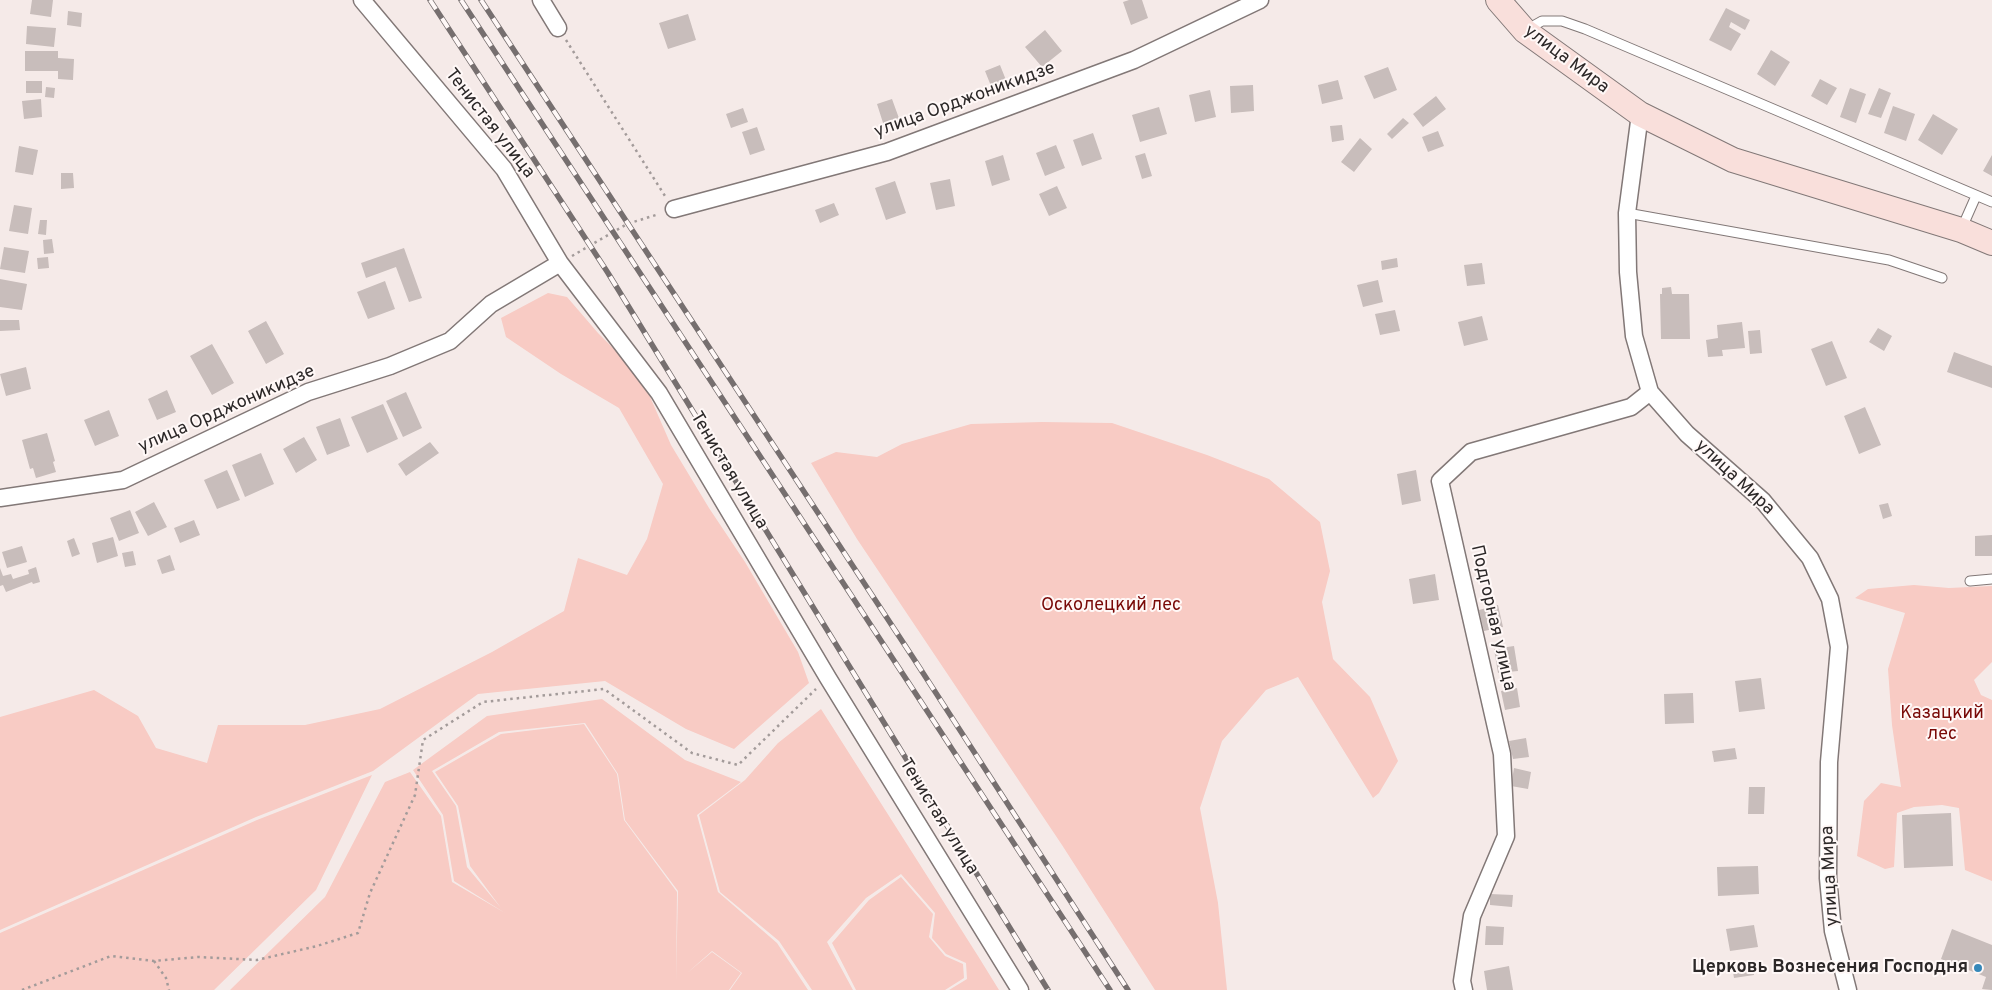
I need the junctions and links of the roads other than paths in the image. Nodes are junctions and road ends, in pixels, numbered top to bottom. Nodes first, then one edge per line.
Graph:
1 (362, 0) edge
2 (541, 0) edge
3 (1260, 0) edge
4 (1498, 0) edge
5 (558, 28) road end
6 (1525, 31) junction
7 (1640, 114) junction
8 (1976, 196) junction
9 (1992, 202) edge
10 (674, 209) road end
11 (1627, 213) junction
12 (1961, 230) junction
13 (1992, 243) edge
14 (560, 263) junction
15 (1942, 278) dead end
16 (1650, 392) junction
17 (0, 498) edge
18 (1992, 580) edge
19 (1970, 581) dead end
20 (1020, 990) edge
21 (1464, 990) edge
22 (1848, 990) edge

1 - 14 street, Тенистая улица
2 - 5 street
3 - 10 street, улица Орджоникидзе
4 - 6 main road, улица Мира
6 - 7 main road, улица Мира
6 - 8 lane
7 - 11 street, улица Мира
7 - 12 main road, улица Мира
8 - 9 lane
8 - 12 lane
11 - 15 lane
11 - 16 street, улица Мира
12 - 13 main road, улица Мира
14 - 17 street, улица Орджоникидзе
14 - 20 street, Тенистая улица
16 - 21 street, Подгорная улица
16 - 22 street, улица Мира
18 - 19 lane

